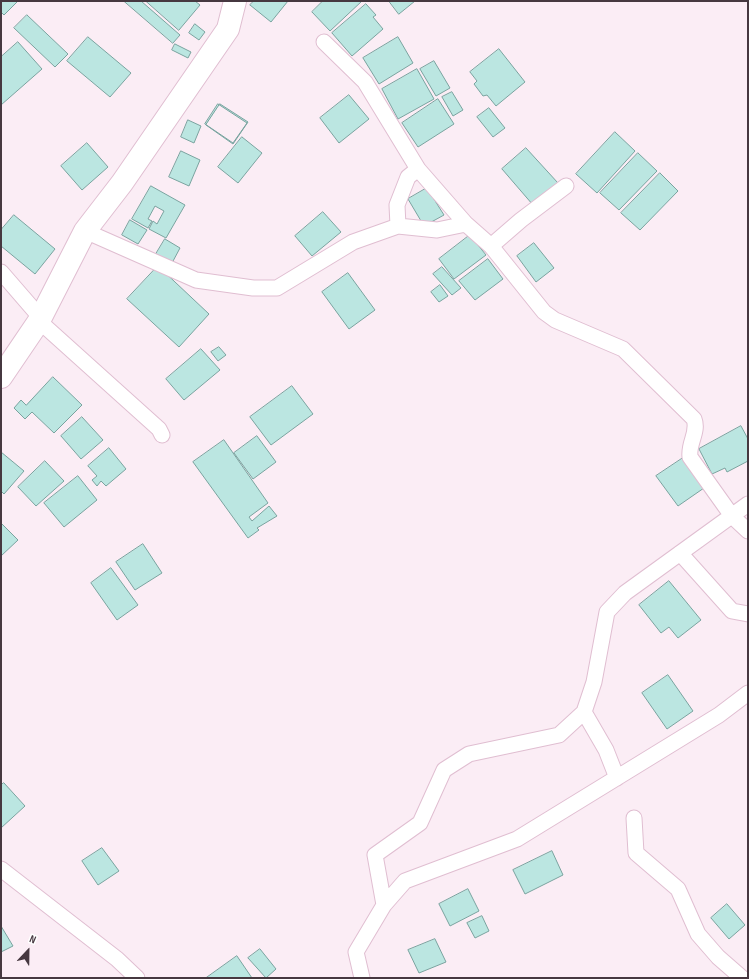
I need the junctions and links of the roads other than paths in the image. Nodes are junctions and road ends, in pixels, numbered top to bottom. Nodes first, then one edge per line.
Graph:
1 (235, 1) edge
2 (324, 42) dead end
3 (418, 169) junction
4 (566, 186) dead end
5 (466, 224) junction
6 (398, 226) junction
7 (85, 231) junction
8 (491, 246) junction
9 (1, 272) edge
10 (40, 319) junction
11 (1, 377) edge
12 (162, 435) dead end
13 (748, 504) edge
14 (732, 516) junction
15 (748, 531) edge
16 (680, 554) junction
17 (748, 614) edge
18 (748, 693) edge
19 (584, 712) junction
20 (617, 778) junction
21 (634, 818) dead end
22 (1, 869) edge
23 (384, 904) junction
24 (137, 978) edge
25 (362, 978) edge
26 (742, 978) edge

1 - 7 street
2 - 3 street
3 - 5 street
3 - 6 street
4 - 8 street
5 - 6 street
5 - 8 street
6 - 7 street
7 - 10 street
8 - 14 street
9 - 10 street
10 - 11 street
10 - 12 street
13 - 14 street
14 - 15 street
14 - 16 street
16 - 17 street
16 - 19 street
18 - 20 street
19 - 20 street
19 - 23 street
20 - 23 street
21 - 26 street
22 - 24 street
23 - 25 street

